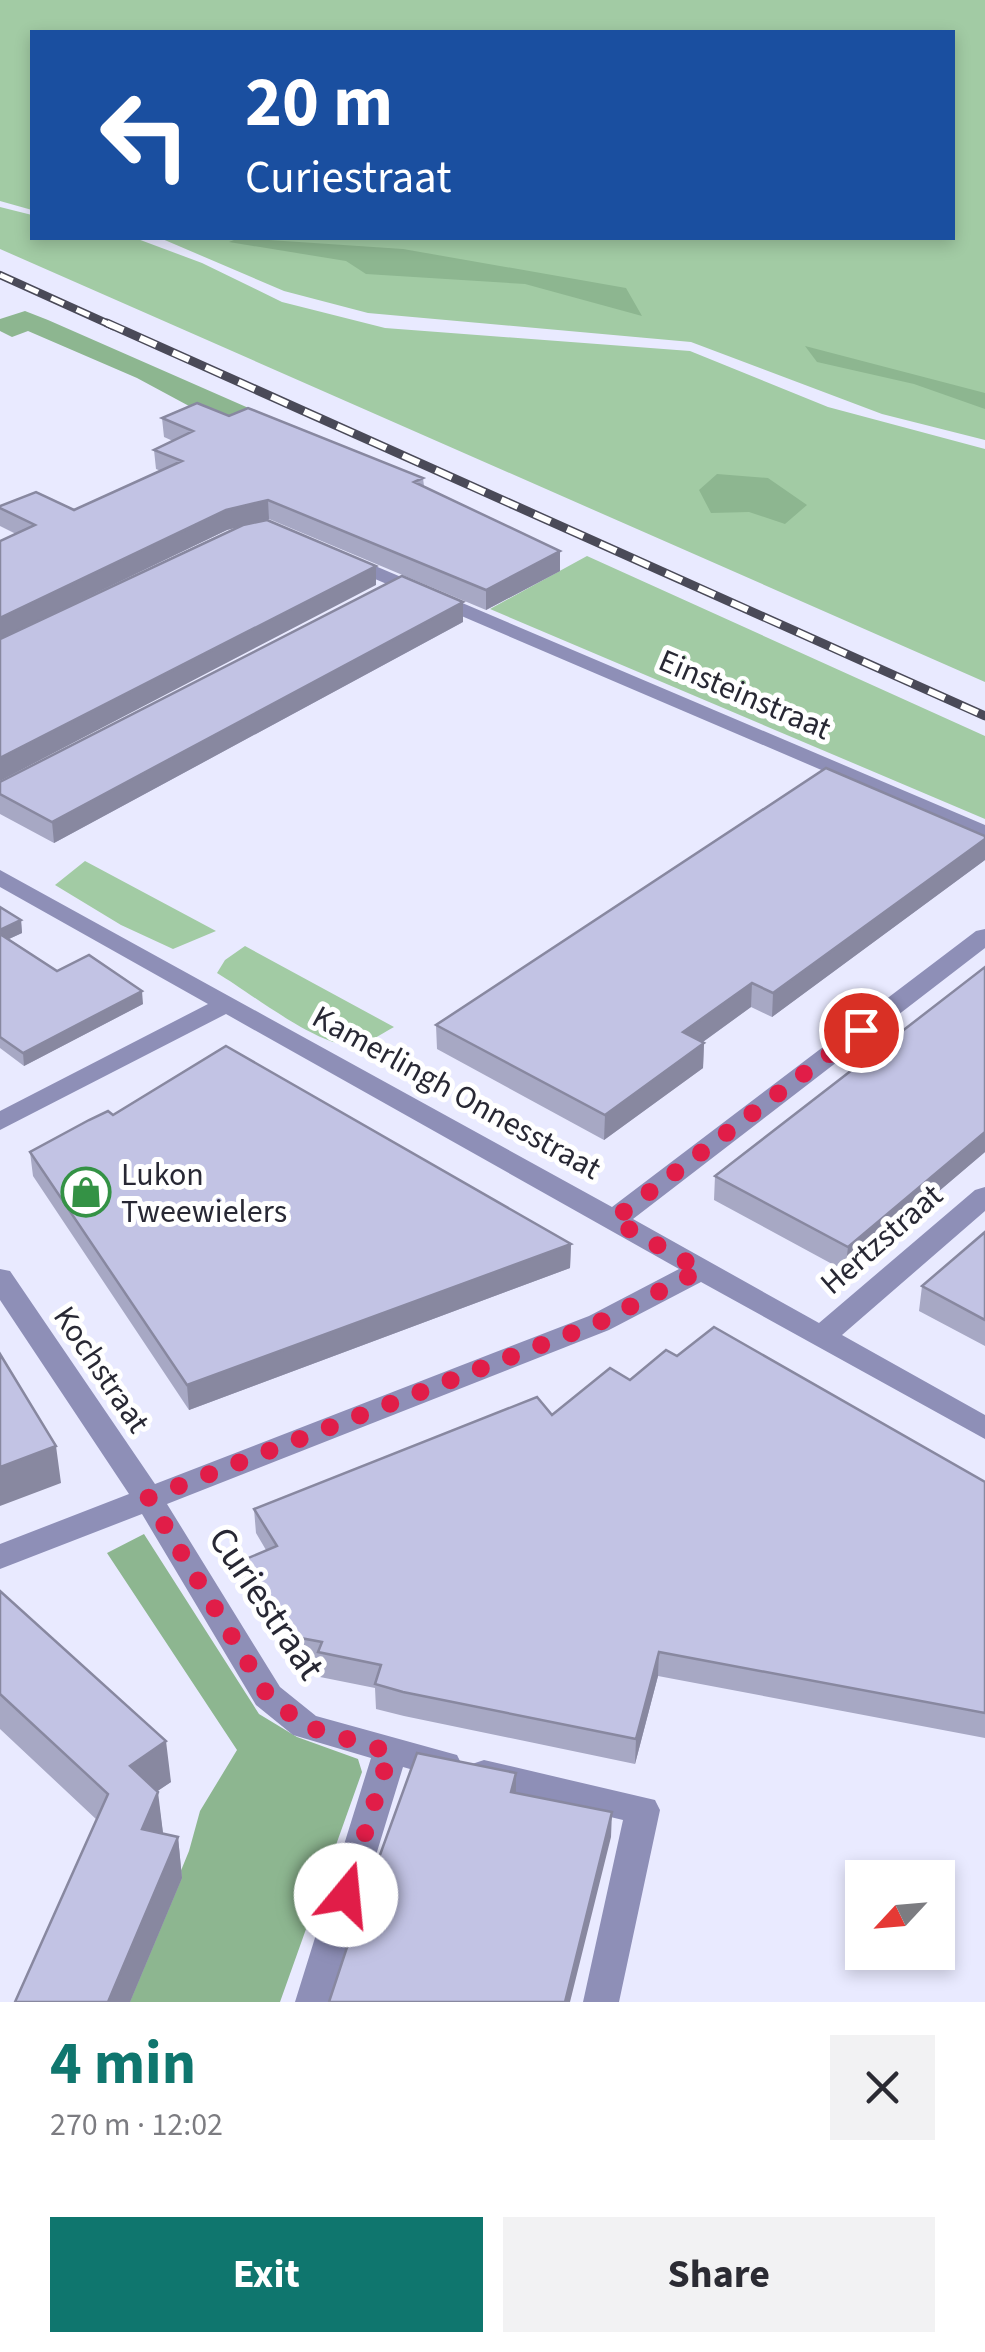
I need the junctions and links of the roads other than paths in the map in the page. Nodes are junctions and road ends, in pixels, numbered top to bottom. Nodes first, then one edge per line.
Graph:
1 (328, 552) edge
2 (404, 584) junction
3 (376, 598) edge
4 (985, 833) edge
5 (0, 877) edge
6 (985, 936) edge
7 (227, 1004) junction
8 (1, 1120) edge
9 (985, 1196) edge
10 (613, 1220) junction
11 (701, 1270) junction
12 (0, 1278) edge
13 (822, 1336) junction
14 (985, 1428) edge
15 (148, 1498) junction
16 (0, 1556) edge
17 (390, 1752) junction
18 (313, 2002) edge
19 (601, 2002) edge

1 - 2 street, Einsteinstraat
2 - 3 street
2 - 4 street, Einsteinstraat
5 - 7 street, Kamerlingh Onnesstraat
6 - 10 street
7 - 8 street
7 - 10 street, Kamerlingh Onnesstraat
9 - 13 street, Hertzstraat
10 - 11 street, Kamerlingh Onnesstraat
11 - 13 street, Kamerlingh Onnesstraat
11 - 15 street
12 - 15 street, Kochstraat
13 - 14 street, Kamerlingh Onnesstraat
15 - 16 street
15 - 17 street, Curiestraat
17 - 18 street
17 - 19 street, Curiestraat

